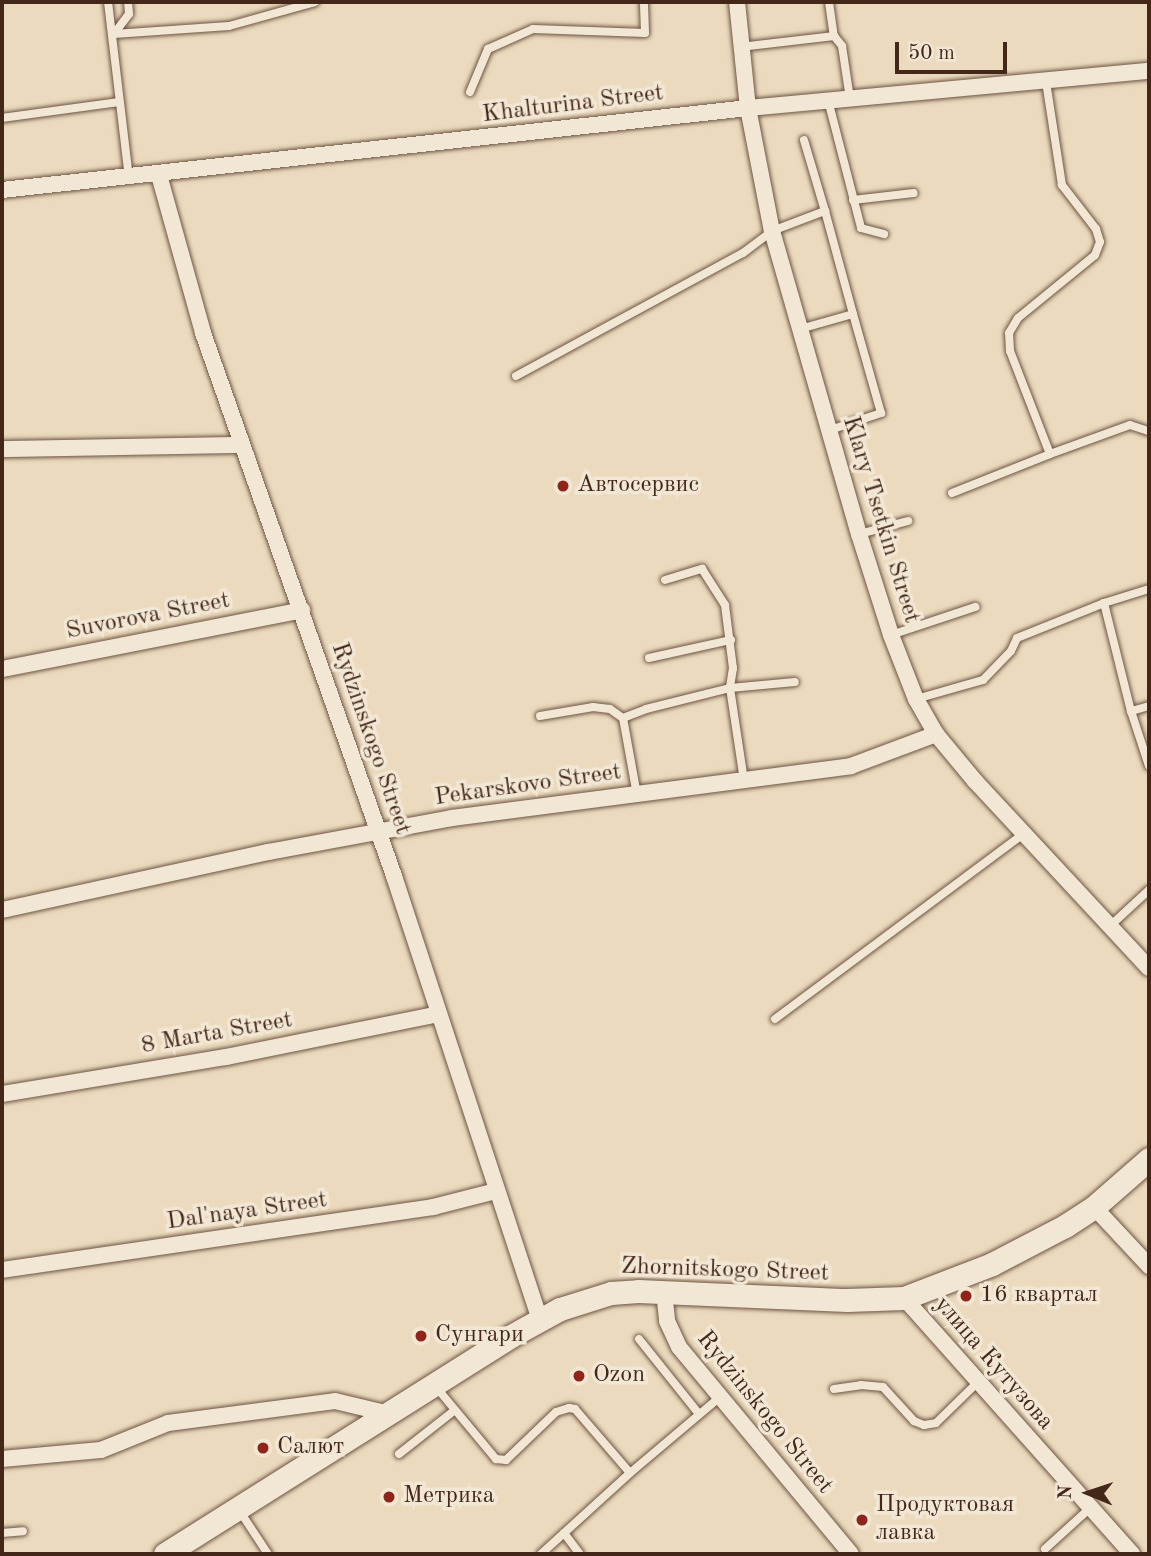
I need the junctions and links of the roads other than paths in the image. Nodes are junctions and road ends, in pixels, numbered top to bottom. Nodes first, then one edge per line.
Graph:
1 (108, 2) edge
2 (128, 2) edge
3 (315, 2) edge
4 (644, 2) edge
5 (737, 2) edge
6 (829, 2) edge
7 (114, 34) junction
8 (834, 36) junction
9 (740, 47) junction
10 (1149, 71) edge
11 (1046, 82) junction
12 (470, 92) dead end
13 (850, 99) junction
14 (828, 100) junction
15 (118, 102) junction
16 (748, 108) junction
17 (2, 118) edge
18 (804, 140) dead end
19 (159, 174) junction
20 (129, 178) junction
21 (2, 190) edge
22 (914, 193) dead end
23 (853, 200) junction
24 (825, 211) junction
25 (772, 231) junction
26 (884, 234) dead end
27 (853, 314) junction
28 (800, 329) junction
29 (516, 376) dead end
30 (830, 430) junction
31 (1149, 431) edge
32 (242, 445) junction
33 (2, 449) edge
34 (1050, 454) junction
35 (952, 493) dead end
36 (908, 521) dead end
37 (859, 534) junction
38 (665, 580) dead end
39 (1149, 589) edge
40 (1104, 603) junction
41 (975, 607) dead end
42 (302, 610) junction
43 (891, 635) junction
44 (731, 640) junction
45 (649, 658) dead end
46 (2, 669) edge
47 (795, 682) dead end
48 (730, 688) junction
49 (916, 699) junction
50 (1149, 706) edge
51 (1131, 711) junction
52 (540, 716) dead end
53 (623, 718) junction
54 (936, 734) junction
55 (1149, 766) edge
56 (744, 782) junction
57 (637, 795) junction
58 (377, 833) junction
59 (1023, 834) junction
60 (1149, 890) edge
61 (2, 910) edge
62 (1109, 928) junction
63 (1149, 968) edge
64 (439, 1014) junction
65 (775, 1019) dead end
66 (2, 1094) edge
67 (1149, 1159) edge
68 (496, 1191) junction
69 (1094, 1207) junction
70 (1149, 1266) edge
71 (2, 1270) edge
72 (664, 1291) junction
73 (904, 1298) junction
74 (540, 1319) junction
75 (639, 1339) dead end
76 (977, 1383) junction
77 (434, 1385) junction
78 (834, 1389) dead end
79 (720, 1397) junction
80 (455, 1410) junction
81 (389, 1414) junction
82 (699, 1414) junction
83 (399, 1454) dead end
84 (2, 1458) edge
85 (630, 1473) junction
86 (1090, 1508) junction
87 (239, 1510) junction
88 (23, 1531) dead end
89 (2, 1533) edge
90 (564, 1533) junction
91 (1045, 1549) dead end
92 (165, 1554) edge
93 (268, 1554) edge
94 (541, 1554) edge
95 (580, 1554) edge
96 (851, 1554) edge
97 (1132, 1554) edge

1 - 7 lane
2 - 7 lane
3 - 7 lane
4 - 12 lane
5 - 9 street, Klary Tsetkin Street
6 - 8 lane
7 - 15 lane
8 - 9 lane
8 - 13 lane
9 - 16 street, Klary Tsetkin Street
10 - 11 street, Khalturina Street
11 - 13 street, Khalturina Street
11 - 34 lane
13 - 14 street, Khalturina Street
14 - 16 street, Khalturina Street
14 - 23 lane
15 - 17 lane
15 - 20 lane
16 - 19 street, Khalturina Street
16 - 25 street, Klary Tsetkin Street
18 - 24 lane
19 - 20 street, Khalturina Street
19 - 32 street, Rydzinskogo Street
20 - 21 street, Khalturina Street
22 - 23 lane
23 - 26 lane
24 - 25 lane
24 - 27 lane
25 - 28 street, Klary Tsetkin Street
25 - 29 lane
27 - 28 lane
27 - 30 lane
28 - 30 street, Klary Tsetkin Street
30 - 37 street, Klary Tsetkin Street
31 - 34 lane
32 - 33 street
32 - 42 street, Rydzinskogo Street
34 - 35 lane
36 - 37 lane
37 - 43 street, Klary Tsetkin Street
38 - 44 lane
39 - 40 lane
40 - 49 lane
40 - 51 lane
41 - 43 lane
42 - 46 street, Suvorova Street
42 - 58 street, Rydzinskogo Street
43 - 49 street, Klary Tsetkin Street
44 - 45 lane
44 - 48 lane
47 - 48 lane
48 - 53 lane
48 - 56 lane
49 - 54 street, Klary Tsetkin Street
50 - 51 lane
51 - 55 lane
52 - 53 lane
53 - 57 lane
54 - 56 street, Pekarskovo Street
54 - 59 street, Klary Tsetkin Street
56 - 57 street, Pekarskovo Street
57 - 58 street, Pekarskovo Street
58 - 61 street, Pekarskovo Street
58 - 64 street, Rydzinskogo Street
59 - 62 street, Klary Tsetkin Street
59 - 65 lane
60 - 62 lane
62 - 63 street, Klary Tsetkin Street
64 - 66 street, 8 Marta Street
64 - 68 street, Rydzinskogo Street
67 - 69 main road, Zhornitskogo Street
68 - 71 street, Dal'naya Street
68 - 74 street, Rydzinskogo Street
69 - 70 street
69 - 73 main road, Zhornitskogo Street
72 - 73 main road, Zhornitskogo Street
72 - 74 main road, Zhornitskogo Street
72 - 79 street, Rydzinskogo Street
73 - 76 street, улица Кутузова
74 - 77 main road, Zhornitskogo Street
75 - 82 lane
76 - 78 lane
76 - 86 street, улица Кутузова
77 - 80 lane
77 - 81 main road, Zhornitskogo Street
79 - 82 lane
79 - 96 street, Rydzinskogo Street
80 - 83 lane
80 - 85 lane
81 - 84 street
81 - 87 main road, Zhornitskogo Street
82 - 85 lane
85 - 90 lane
86 - 91 lane
86 - 97 street, улица Кутузова
87 - 92 main road, Zhornitskogo Street
87 - 93 lane
88 - 89 lane
90 - 94 lane
90 - 95 lane

